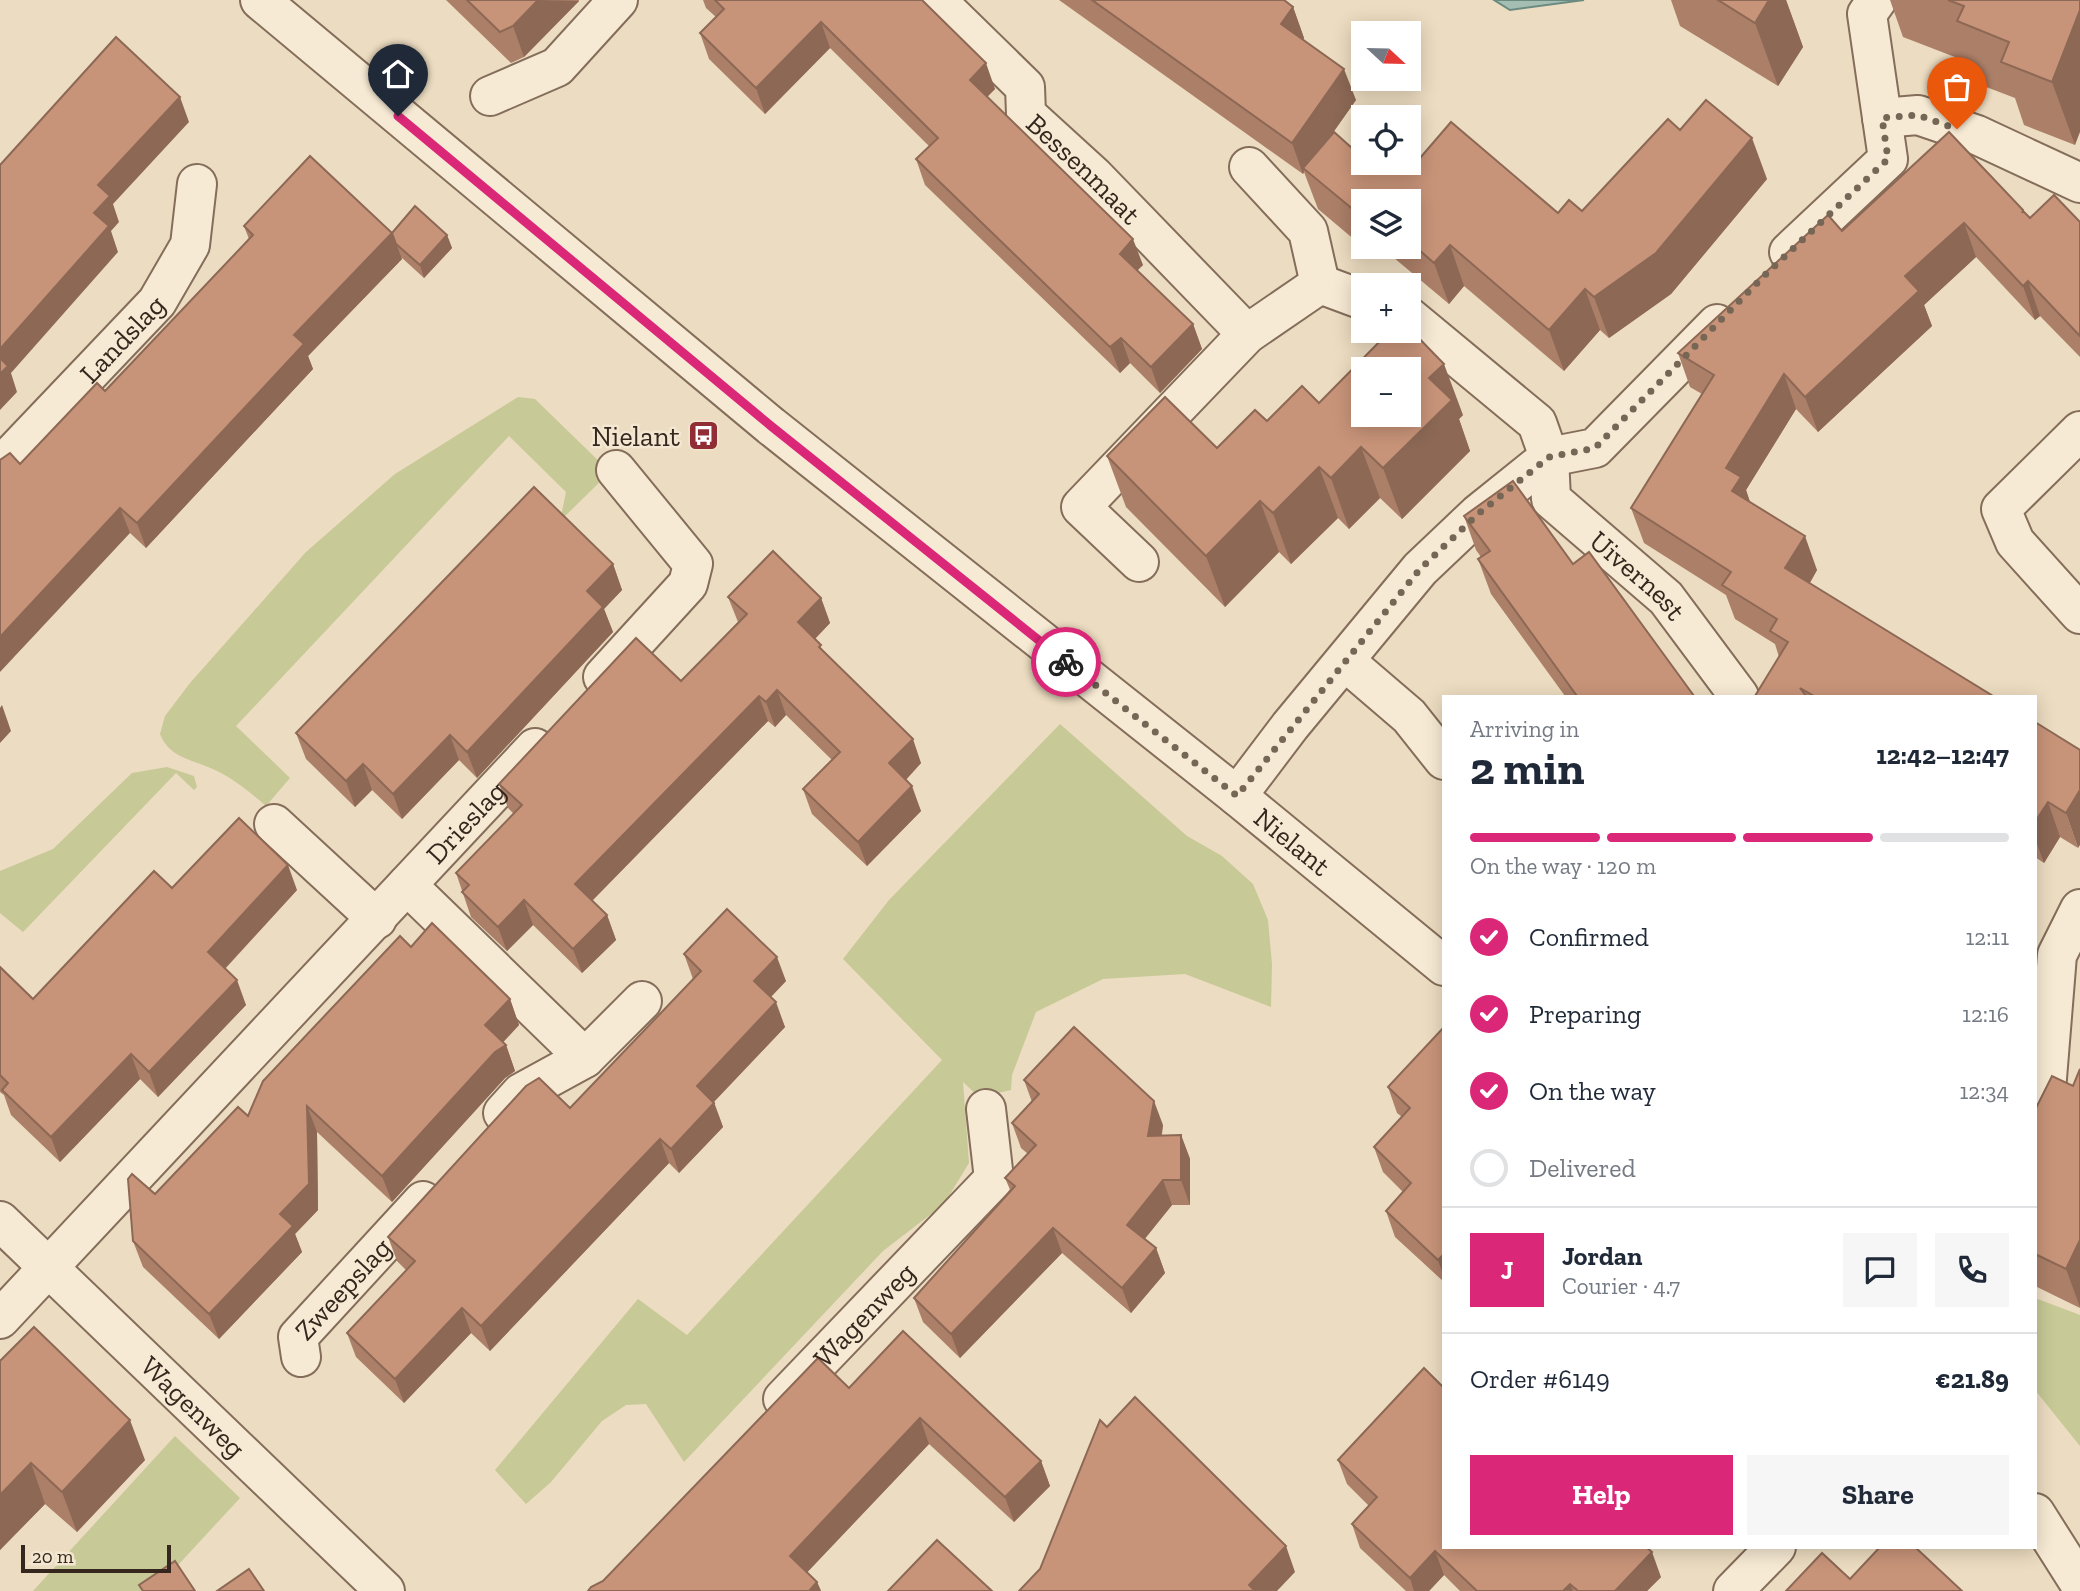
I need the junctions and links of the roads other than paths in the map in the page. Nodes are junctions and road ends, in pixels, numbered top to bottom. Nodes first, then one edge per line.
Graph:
1 (260, 0) edge
2 (618, 0) edge
3 (936, 0) edge
4 (1877, 0) edge
5 (490, 96) dead end
6 (1882, 118) junction
7 (1250, 167) dead end
8 (2080, 183) edge
9 (197, 184) dead end
10 (1320, 284) junction
11 (1351, 296) edge
12 (1421, 327) edge
13 (1247, 334) junction
14 (2080, 431) edge
15 (1549, 457) junction
16 (0, 467) edge
17 (616, 470) dead end
18 (1139, 562) dead end
19 (2080, 614) edge
20 (1346, 662) junction
21 (1738, 695) edge
22 (1442, 757) edge
23 (1237, 796) junction
24 (274, 824) dead end
25 (407, 885) junction
26 (2080, 909) edge
27 (377, 919) junction
28 (2046, 945) edge
29 (1442, 964) edge
30 (642, 1001) dead end
31 (585, 1058) junction
32 (986, 1109) dead end
33 (2037, 1120) edge
34 (484, 1134) edge
35 (447, 1175) edge
36 (0, 1221) edge
37 (47, 1269) junction
38 (0, 1319) edge
39 (301, 1357) dead end
40 (759, 1423) edge
41 (2037, 1516) edge
42 (1774, 1549) edge
43 (2080, 1584) edge
44 (385, 1591) edge
45 (1733, 1591) edge

1 - 23 street, Nielant
2 - 5 street
3 - 13 street, Bessenmaat
4 - 6 street
6 - 8 street
6 - 15 street
7 - 10 street
9 - 16 street, Landslag
10 - 11 street
10 - 13 street
12 - 15 street
13 - 18 street
14 - 19 street
15 - 20 street
15 - 21 street, Uivernest
17 - 25 street, Drieslag
20 - 22 street
20 - 23 street
23 - 29 street, Nielant
24 - 27 street
25 - 27 street, Drieslag
25 - 31 street
26 - 28 street
27 - 37 street, Drieslag
28 - 33 street
30 - 31 street
31 - 34 street
32 - 40 street, Wagenweg
35 - 39 street, Zweepslag
36 - 37 street, Wagenweg
37 - 38 street, Drieslag
37 - 44 street, Wagenweg
41 - 43 street
42 - 45 street

